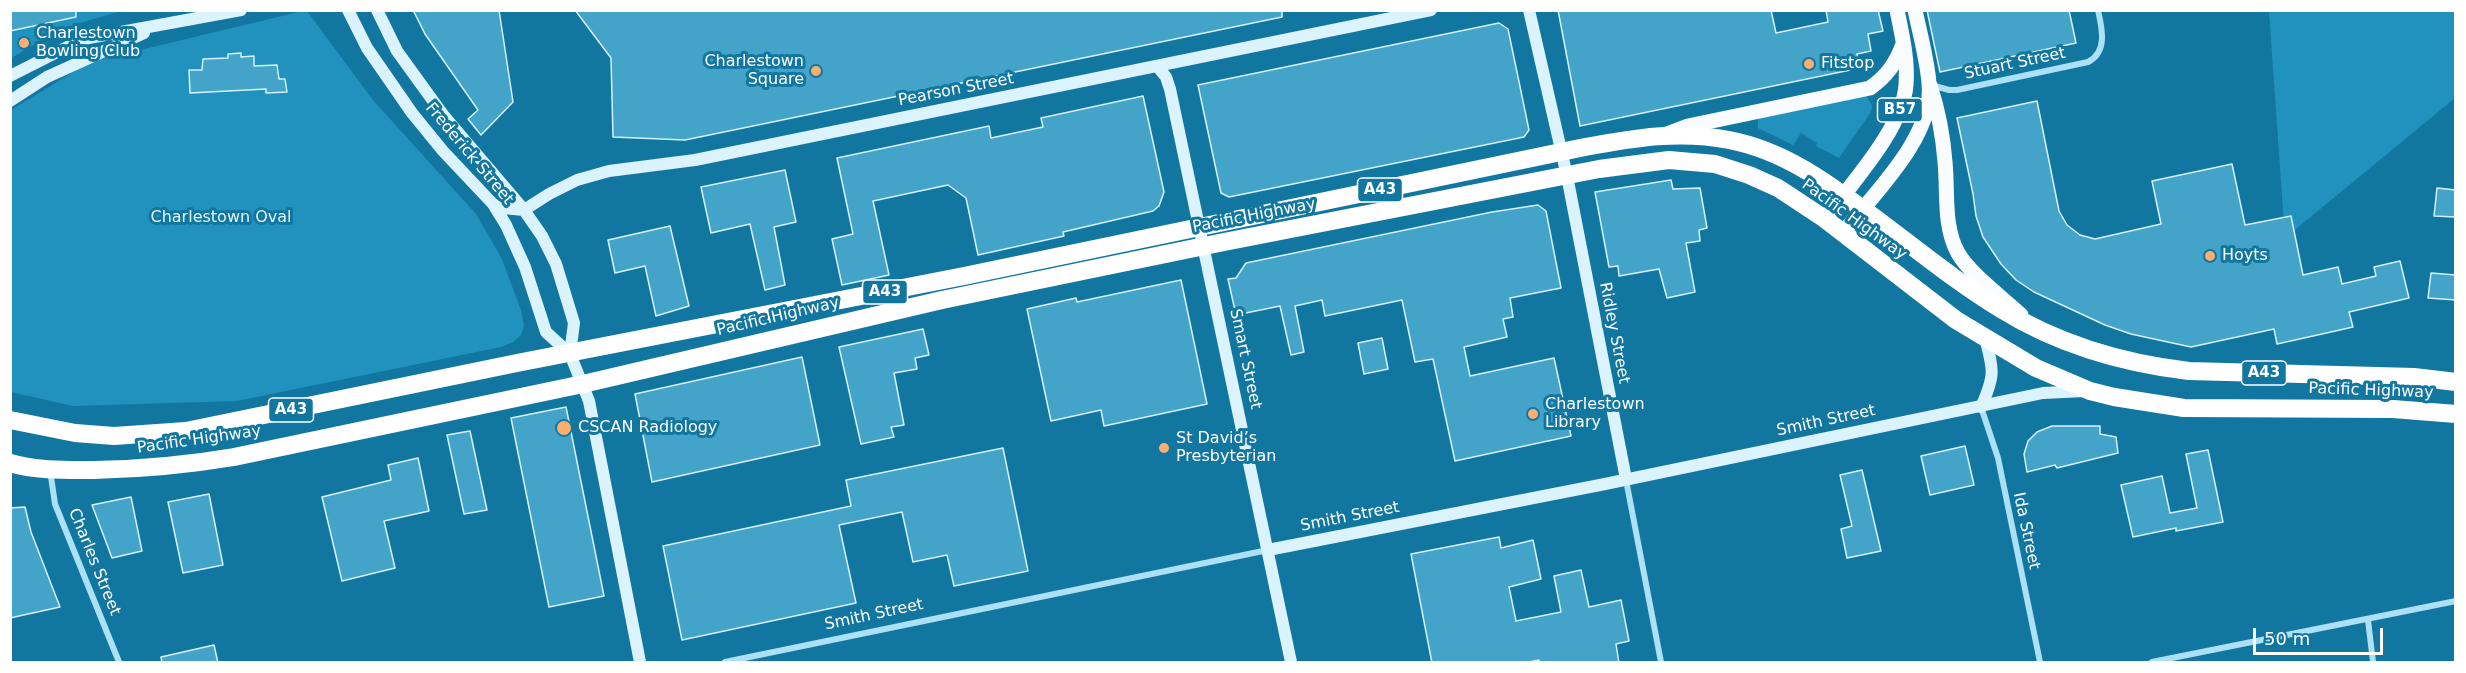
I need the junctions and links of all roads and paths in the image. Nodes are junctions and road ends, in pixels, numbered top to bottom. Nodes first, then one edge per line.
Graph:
1 (242, 10) edge
2 (348, 10) edge
3 (377, 10) edge
4 (1431, 10) edge
5 (1529, 10) edge
6 (1897, 10) edge
7 (1915, 10) edge
8 (2098, 10) edge
9 (165, 24) junction
10 (1903, 44) junction
11 (1157, 66) junction
12 (10, 76) edge
13 (1930, 85) junction
14 (10, 101) edge
15 (1667, 134) junction
16 (1562, 152) junction
17 (1567, 176) junction
18 (1844, 194) junction
19 (493, 204) junction
20 (1862, 208) junction
21 (524, 210) junction
22 (1825, 219) junction
23 (1198, 227) junction
24 (1843, 233) junction
25 (1203, 246) junction
26 (2036, 329) junction
27 (1985, 338) junction
28 (570, 354) junction
29 (2456, 382) edge
30 (583, 384) junction
31 (2090, 391) junction
32 (1981, 406) junction
33 (2456, 414) edge
34 (10, 420) edge
35 (10, 463) edge
36 (50, 470) junction
37 (1626, 479) junction
38 (1268, 550) junction
39 (2456, 602) edge
40 (2368, 620) junction
41 (120, 663) edge
42 (640, 663) edge
43 (725, 663) edge
44 (1291, 663) edge
45 (1661, 663) edge
46 (2040, 663) edge
47 (2152, 663) edge
48 (2373, 663) edge

1 - 9 street
2 - 19 street, Frederick Street
3 - 21 street, Frederick Street
4 - 11 street, Pearson Street
5 - 16 street, Ridley Street
6 - 10 main road, B57
7 - 13 main road, B57
8 - 13 street, Stuart Street
9 - 12 street
9 - 14 street
10 - 15 main road
10 - 18 main road, B57
11 - 21 street, Pearson Street
11 - 23 street, Smart Street
13 - 20 main road, B57
13 - 26 main road
15 - 16 highway, Pacific Highway / A43
15 - 18 highway, Pacific Highway / A43
16 - 17 street, Ridley Street
16 - 23 highway, Pacific Highway / A43
17 - 22 highway, Pacific Highway / A43
17 - 25 highway, Pacific Highway / A43
17 - 37 street, Ridley Street
18 - 20 highway, Pacific Highway / A43
18 - 22 main road, B57
19 - 21 street
19 - 28 street, Frederick Street
20 - 24 main road, B57
20 - 26 highway, Pacific Highway / A43
21 - 28 street, Frederick Street
22 - 24 highway, Pacific Highway / A43
23 - 25 street, Smart Street
23 - 28 highway, Pacific Highway / A43
24 - 27 highway, Pacific Highway / A43
25 - 30 highway, Pacific Highway / A43
25 - 38 street, Smart Street
26 - 29 highway, Pacific Highway / A43
27 - 31 highway, Pacific Highway / A43
27 - 32 street
28 - 30 street, Frederick Street
28 - 34 highway, Pacific Highway / A43
30 - 36 highway, Pacific Highway / A43
30 - 42 street, Frederick Street
31 - 32 street, Smith Street
31 - 33 highway, Pacific Highway / A43
32 - 37 street, Smith Street
32 - 46 street, Ida Street
35 - 36 highway, Pacific Highway / A43
36 - 41 street, Charles Street
37 - 38 street, Smith Street
37 - 45 street, Ridley Street
38 - 43 street, Smith Street
38 - 44 street, Smart Street
39 - 40 street
40 - 47 street
40 - 48 street

